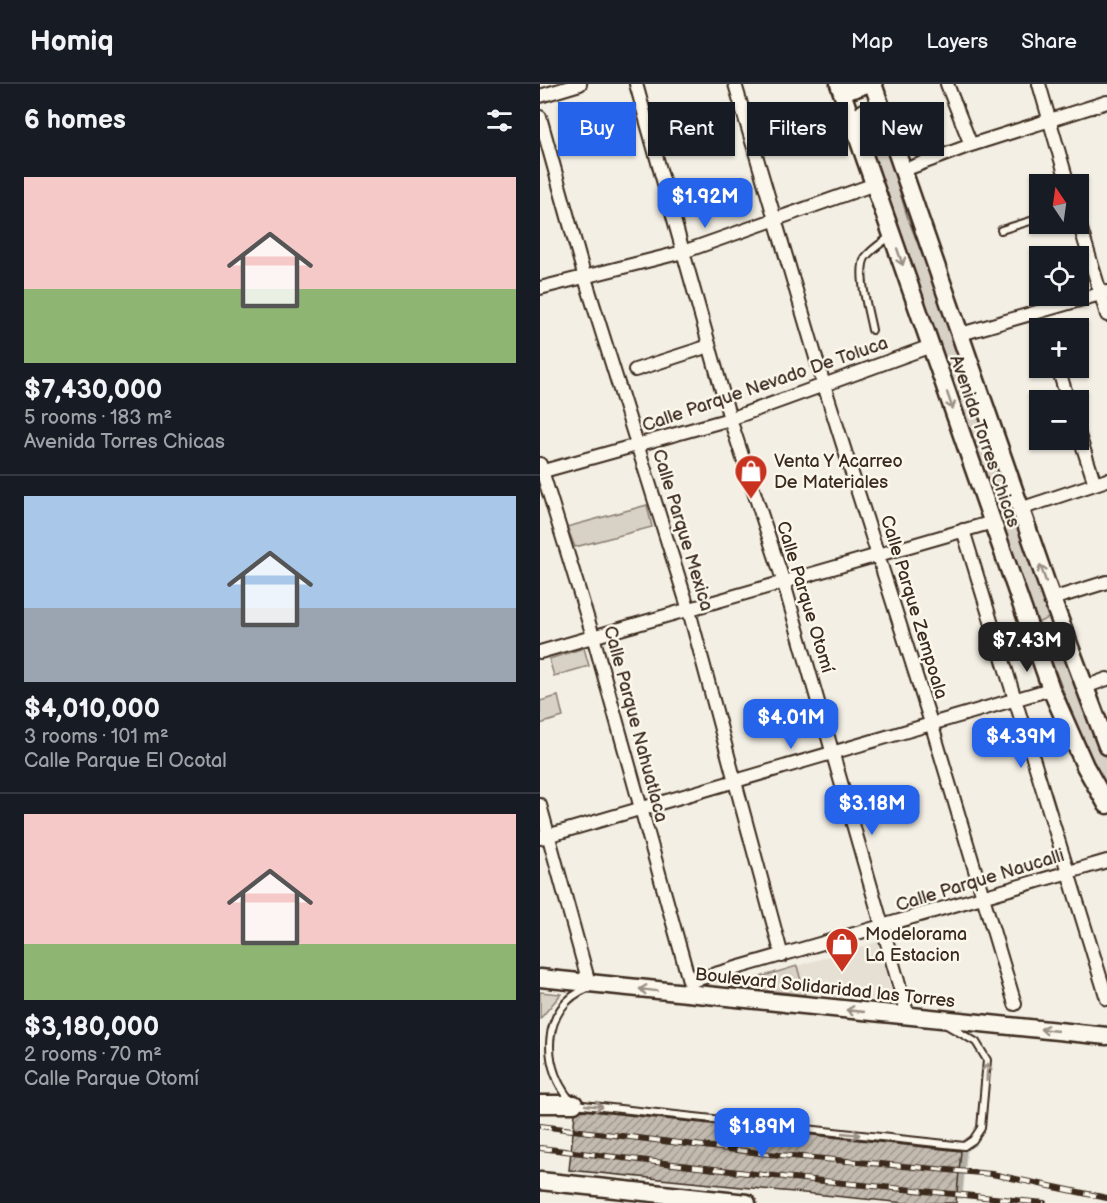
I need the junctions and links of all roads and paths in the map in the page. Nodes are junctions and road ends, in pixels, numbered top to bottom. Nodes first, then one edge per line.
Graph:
1 (580, 84) edge
2 (636, 84) edge
3 (735, 84) edge
4 (867, 84) edge
5 (873, 84) edge
6 (947, 84) edge
7 (1039, 84) edge
8 (840, 85) edge
9 (540, 96) edge
10 (880, 102) edge
11 (1107, 102) edge
12 (860, 116) edge
13 (540, 117) edge
14 (1049, 120) junction
15 (854, 123) junction
16 (971, 145) junction
17 (899, 156) edge
18 (904, 170) junction
19 (1065, 174) edge
20 (875, 184) junction
21 (776, 221) junction
22 (1029, 221) edge
23 (1001, 230) dead end
24 (893, 234) junction
25 (1083, 234) edge
26 (683, 252) junction
27 (585, 278) junction
28 (540, 288) edge
29 (1104, 293) edge
30 (1107, 315) edge
31 (872, 330) dead end
32 (961, 334) junction
33 (709, 346) junction
34 (931, 346) junction
35 (635, 370) dead end
36 (824, 385) junction
37 (730, 419) junction
38 (638, 446) junction
39 (1086, 450) edge
40 (541, 470) edge
41 (1101, 482) edge
42 (1020, 509) junction
43 (993, 522) junction
44 (963, 530) junction
45 (878, 554) junction
46 (783, 580) junction
47 (1107, 582) edge
48 (1052, 599) junction
49 (688, 608) junction
50 (1061, 625) junction
51 (593, 636) junction
52 (1032, 636) junction
53 (540, 652) edge
54 (1107, 680) edge
55 (1085, 687) junction
56 (1051, 689) junction
57 (1016, 701) junction
58 (932, 726) junction
59 (1107, 746) edge
60 (832, 754) junction
61 (735, 782) junction
62 (540, 805) edge
63 (1107, 805) edge
64 (640, 809) junction
65 (544, 837) edge
66 (1107, 861) edge
67 (1067, 872) junction
68 (983, 898) junction
69 (883, 927) junction
70 (782, 956) junction
71 (540, 978) edge
72 (596, 984) junction
73 (692, 988) junction
74 (1107, 999) edge
75 (1015, 1004) dead end
76 (908, 1016) junction
77 (935, 1019) junction
78 (1107, 1036) edge
79 (542, 1047) dead end
80 (543, 1057) dead end
81 (540, 1104) edge
82 (574, 1104) junction
83 (540, 1181) edge
84 (747, 1203) edge

1 - 9 street
2 - 26 street, Calle Parque Otomí
3 - 21 street, Calle Parque Zempoala
4 - 8 main road
5 - 10 main road, Avenida Torres Chicas
6 - 16 street
7 - 14 street
8 - 15 main road, Avenida Torres Chicas
11 - 14 street
12 - 15 main road
13 - 27 street, Calle Parque Mexica
14 - 16 street
14 - 19 street
15 - 20 main road, Avenida Torres Chicas
16 - 18 street
17 - 18 main road, Avenida Torres Chicas
18 - 32 main road, Avenida Torres Chicas
20 - 21 street
20 - 24 main road, Avenida Torres Chicas
21 - 26 street
21 - 36 street, Calle Parque Zempoala
22 - 23 lane
24 - 31 lane
24 -> 34 main road, Avenida Torres Chicas
25 - 29 street
26 - 27 street
26 - 33 street, Calle Parque Otomí
27 - 28 street
27 - 38 street, Calle Parque Mexica
29 - 30 street
29 - 32 street
32 - 42 main road, Avenida Torres Chicas
33 - 35 street
33 - 37 street, Calle Parque Otomí
34 - 36 street, Calle Parque Nevado De Toluca
34 -> 43 main road, Avenida Torres Chicas
36 - 37 street, Calle Parque Nevado De Toluca
36 - 45 street, Calle Parque Zempoala
37 - 38 street, Calle Parque Nevado De Toluca
37 - 46 street, Calle Parque Otomí
38 - 40 street, Calle Parque Nevado De Toluca
38 - 49 street, Calle Parque Mexica
39 - 41 street
40 - 51 street, Calle Parque Nahuatlaca
41 - 42 street
48 -> 42 main road, Avenida Torres Chicas
43 - 44 street
43 - 52 main road, Avenida Torres Chicas
44 - 45 street
44 - 57 street
45 - 46 street
45 - 58 street, Calle Parque Zempoala
46 - 49 street
46 - 60 street, Calle Parque Otomí
47 - 48 street
48 - 50 main road, Avenida Torres Chicas
49 - 51 street
49 - 61 street, Calle Parque Mexica
50 - 52 main road
50 - 55 main road, Avenida Torres Chicas
51 - 53 street
51 - 64 street, Calle Parque Nahuatlaca
52 - 56 main road, Avenida Torres Chicas
54 - 55 street
55 - 59 main road, Avenida Torres Chicas
56 - 57 street
56 - 63 main road, Avenida Torres Chicas
57 - 58 street
57 - 67 street
58 - 60 street
58 - 68 street, Calle Parque Zempoala
60 - 61 street
60 - 69 street, Calle Parque Otomí
61 - 64 street
61 - 70 street, Calle Parque Mexica
62 - 65 street
64 - 65 street
64 - 73 street, Calle Parque Nahuatlaca
65 - 72 street
66 - 67 street, Calle Parque Naucalli
67 - 68 street, Calle Parque Naucalli
67 - 74 street
68 - 69 street, Calle Parque Naucalli
68 - 75 street, Calle Parque Zempoala
69 - 70 street, Calle Parque Naucalli
69 - 76 street, Calle Parque Otomí
70 - 73 street, Calle Parque Naucalli
71 - 72 main road, Boulevard Solidaridad las Torres
73 -> 72 main road, Boulevard Solidaridad las Torres
72 - 79 lane
76 -> 73 main road, Boulevard Solidaridad las Torres
76 - 77 main road, Boulevard Solidaridad las Torres
78 -> 77 main road, Boulevard Solidaridad las Torres
82 -> 77 lane
80 - 82 lane
81 - 82 main road
83 - 84 main road

